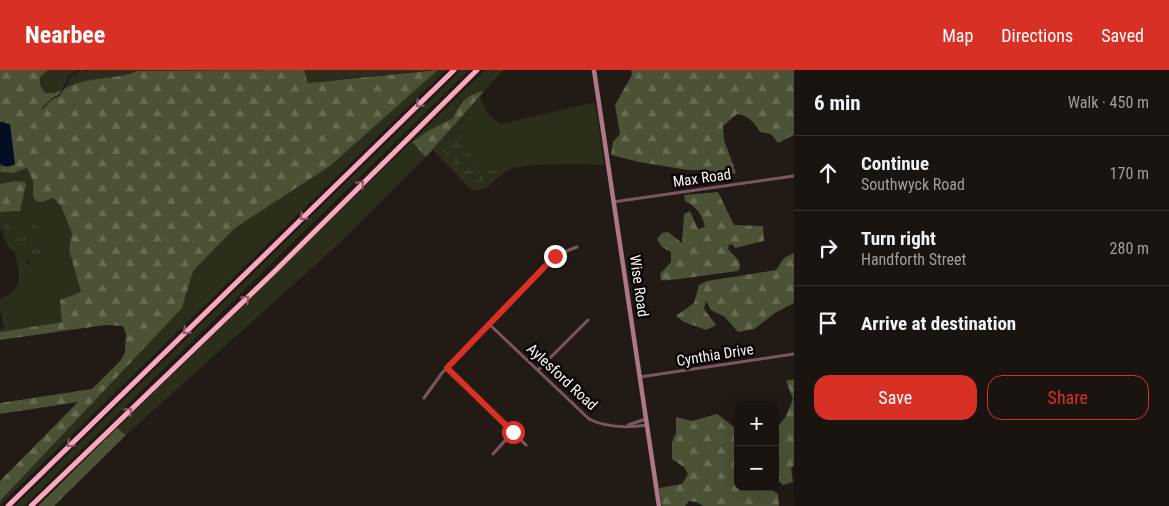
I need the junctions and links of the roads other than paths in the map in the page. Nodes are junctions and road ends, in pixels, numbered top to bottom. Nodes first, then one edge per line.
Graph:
1 (454, 70) edge
2 (477, 70) edge
3 (594, 70) edge
4 (794, 176) edge
5 (613, 202) junction
6 (577, 247) dead end
7 (588, 320) dead end
8 (489, 324) junction
9 (794, 354) edge
10 (447, 368) junction
11 (538, 370) junction
12 (640, 377) junction
13 (424, 398) dead end
14 (646, 422) junction
15 (513, 432) junction
16 (526, 445) dead end
17 (492, 454) dead end
18 (8, 506) edge
19 (31, 506) edge
20 (659, 506) edge

1 -> 18 highway
19 -> 2 highway
3 - 5 street, Wise Road
4 - 5 street, Max Road
5 - 12 street, Wise Road
6 - 8 street
7 - 11 street
8 - 10 street
8 - 11 street, Aylesford Road
9 - 12 street, Cynthia Drive
10 - 13 street
10 - 15 street
11 - 14 street, Aylesford Road
12 - 14 street, Wise Road
14 - 20 street, Wise Road
15 - 16 street
15 - 17 street

